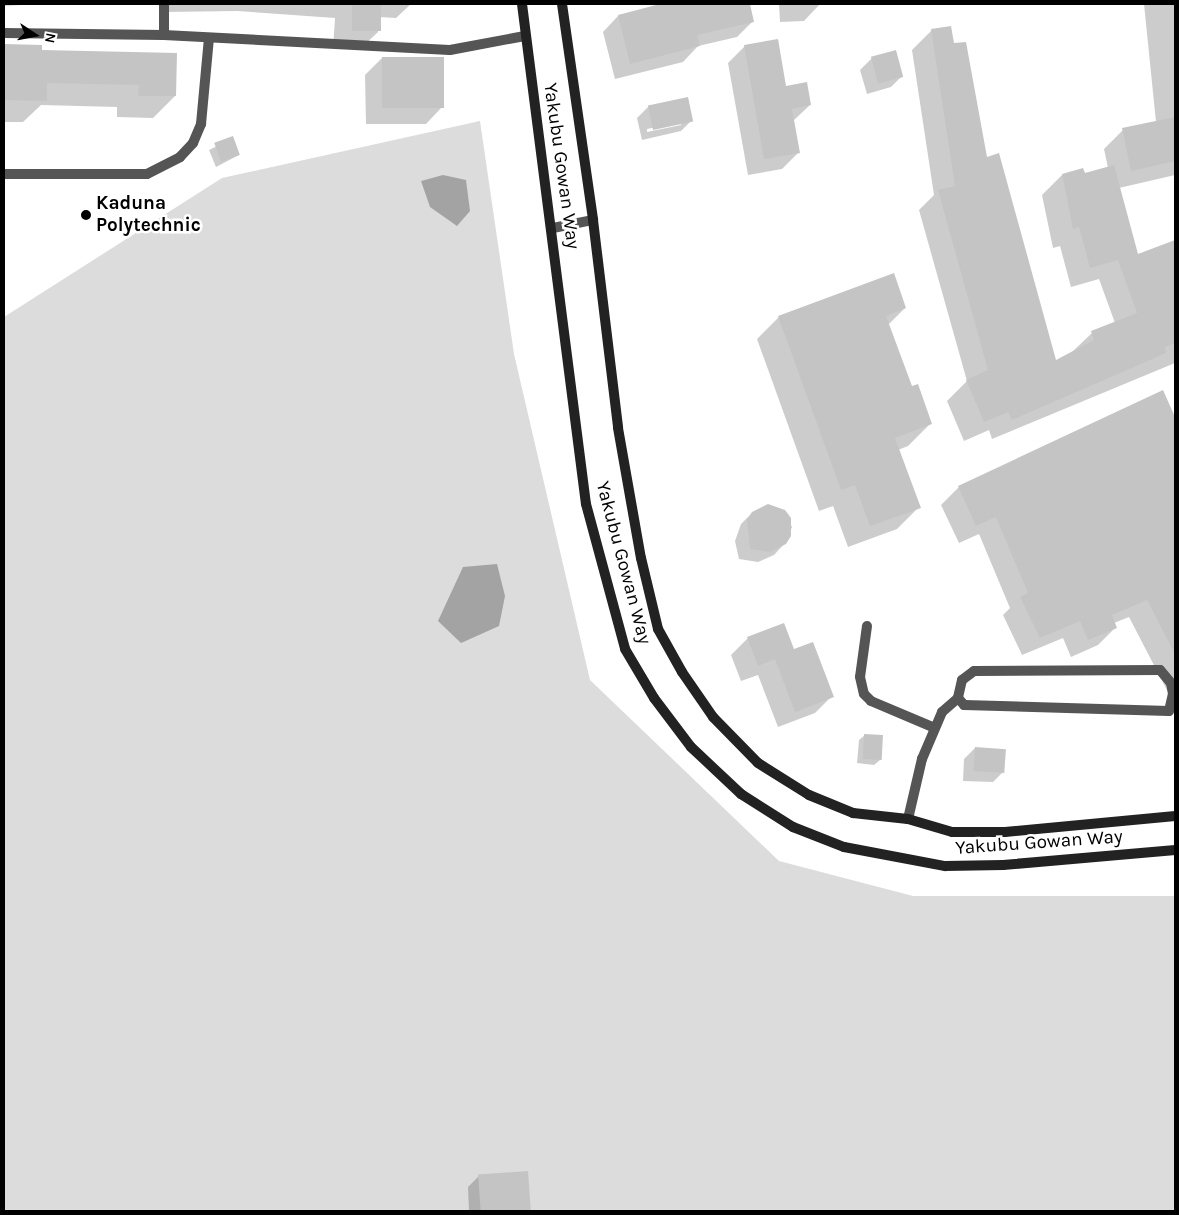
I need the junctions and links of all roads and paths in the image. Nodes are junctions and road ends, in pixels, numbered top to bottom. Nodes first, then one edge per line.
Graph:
1 (164, 4) edge
2 (522, 4) edge
3 (562, 4) edge
4 (4, 33) edge
5 (164, 35) junction
6 (525, 36) junction
7 (209, 38) junction
8 (4, 174) edge
9 (593, 220) junction
10 (553, 228) junction
11 (867, 626) dead end
12 (958, 698) junction
13 (935, 728) junction
14 (1175, 816) edge
15 (908, 819) junction
16 (1175, 850) edge

1 - 5 street
2 - 6 street, Yakubu Gowan Way
3 - 9 street, Yakubu Gowan Way
4 - 5 street
5 - 7 street
6 - 7 street
6 - 10 street, Yakubu Gowan Way
7 - 8 street
9 - 10 street
9 - 15 street, Yakubu Gowan Way
10 - 16 street, Yakubu Gowan Way
11 - 13 street
12 - 12 street
12 - 13 street
13 - 15 street
14 - 15 street, Yakubu Gowan Way

